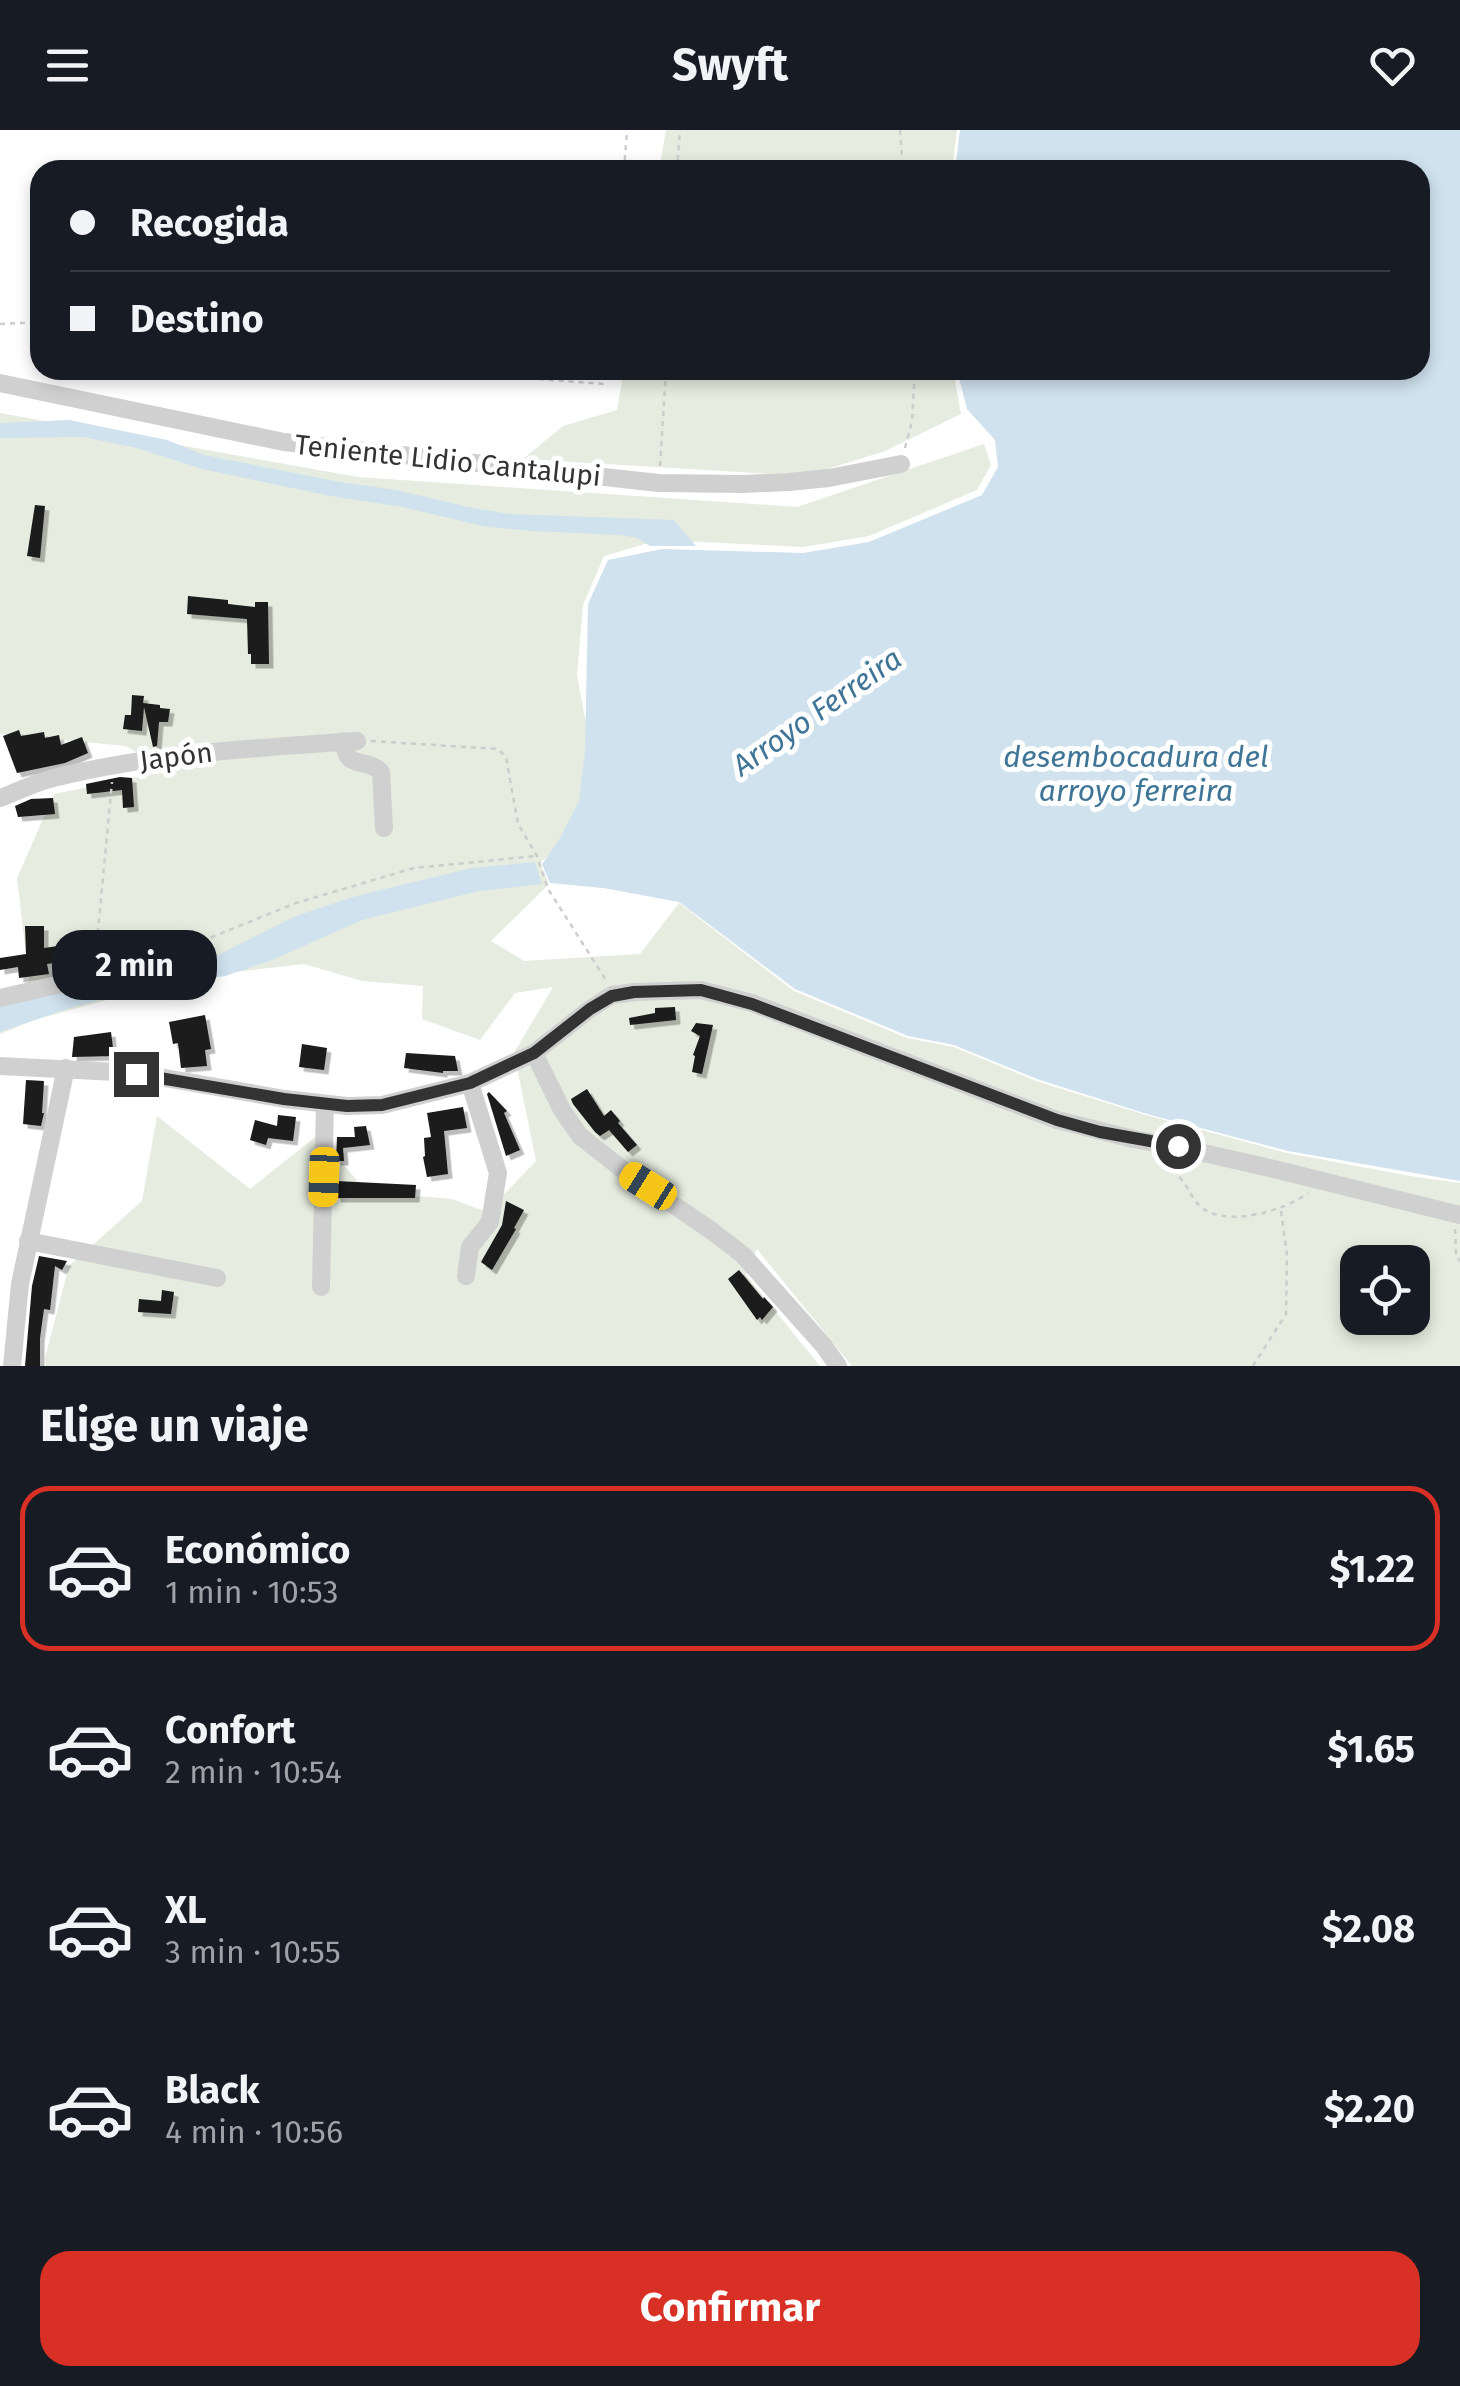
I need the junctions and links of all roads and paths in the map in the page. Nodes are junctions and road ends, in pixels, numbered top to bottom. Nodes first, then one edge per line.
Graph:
1 (627, 130) edge
2 (680, 130) edge
3 (900, 130) edge
4 (625, 160) edge
5 (678, 160) edge
6 (902, 160) edge
7 (30, 322) edge
8 (0, 324) edge
9 (551, 380) edge
10 (604, 380) edge
11 (665, 380) edge
12 (915, 380) edge
13 (0, 383) edge
14 (901, 464) joint
15 (660, 483) junction
16 (350, 741) junction
17 (114, 765) junction
18 (0, 798) edge
19 (384, 828) dead end
20 (538, 858) junction
21 (94, 974) junction
22 (61, 984) joint
23 (612, 996) junction
24 (0, 998) edge
25 (534, 1053) junction
26 (0, 1066) edge
27 (66, 1068) junction
28 (470, 1083) junction
29 (325, 1104) junction
30 (1154, 1143) junction
31 (1322, 1182) junction
32 (1281, 1209) junction
33 (1457, 1215) edge
34 (28, 1241) junction
35 (1460, 1261) edge
36 (466, 1276) dead end
37 (217, 1278) dead end
38 (321, 1287) dead end
39 (12, 1366) edge
40 (838, 1366) edge
41 (1253, 1366) edge

1 - 4 path
2 - 5 path
3 - 6 path
7 - 8 path
9 - 10 path
11 - 15 path
12 - 14 path
13 - 15 street, Teniente Lidio Cantalupi
14 - 15 street, Teniente Lidio Cantalupi
16 - 17 street, Japón
16 - 19 street
16 - 20 path
17 - 18 street, Japón
17 - 21 path
20 - 21 path
20 - 23 path
21 - 22 path
22 - 24 street
23 - 25 street
23 - 30 street
25 - 28 street
25 - 40 street
26 - 27 street
27 - 29 street
27 - 34 street
28 - 29 street
28 - 36 street
29 - 38 street
30 - 31 street
30 - 32 path
31 - 32 path
31 - 33 street
32 - 41 path
33 - 35 path
34 - 37 street
34 - 39 street

